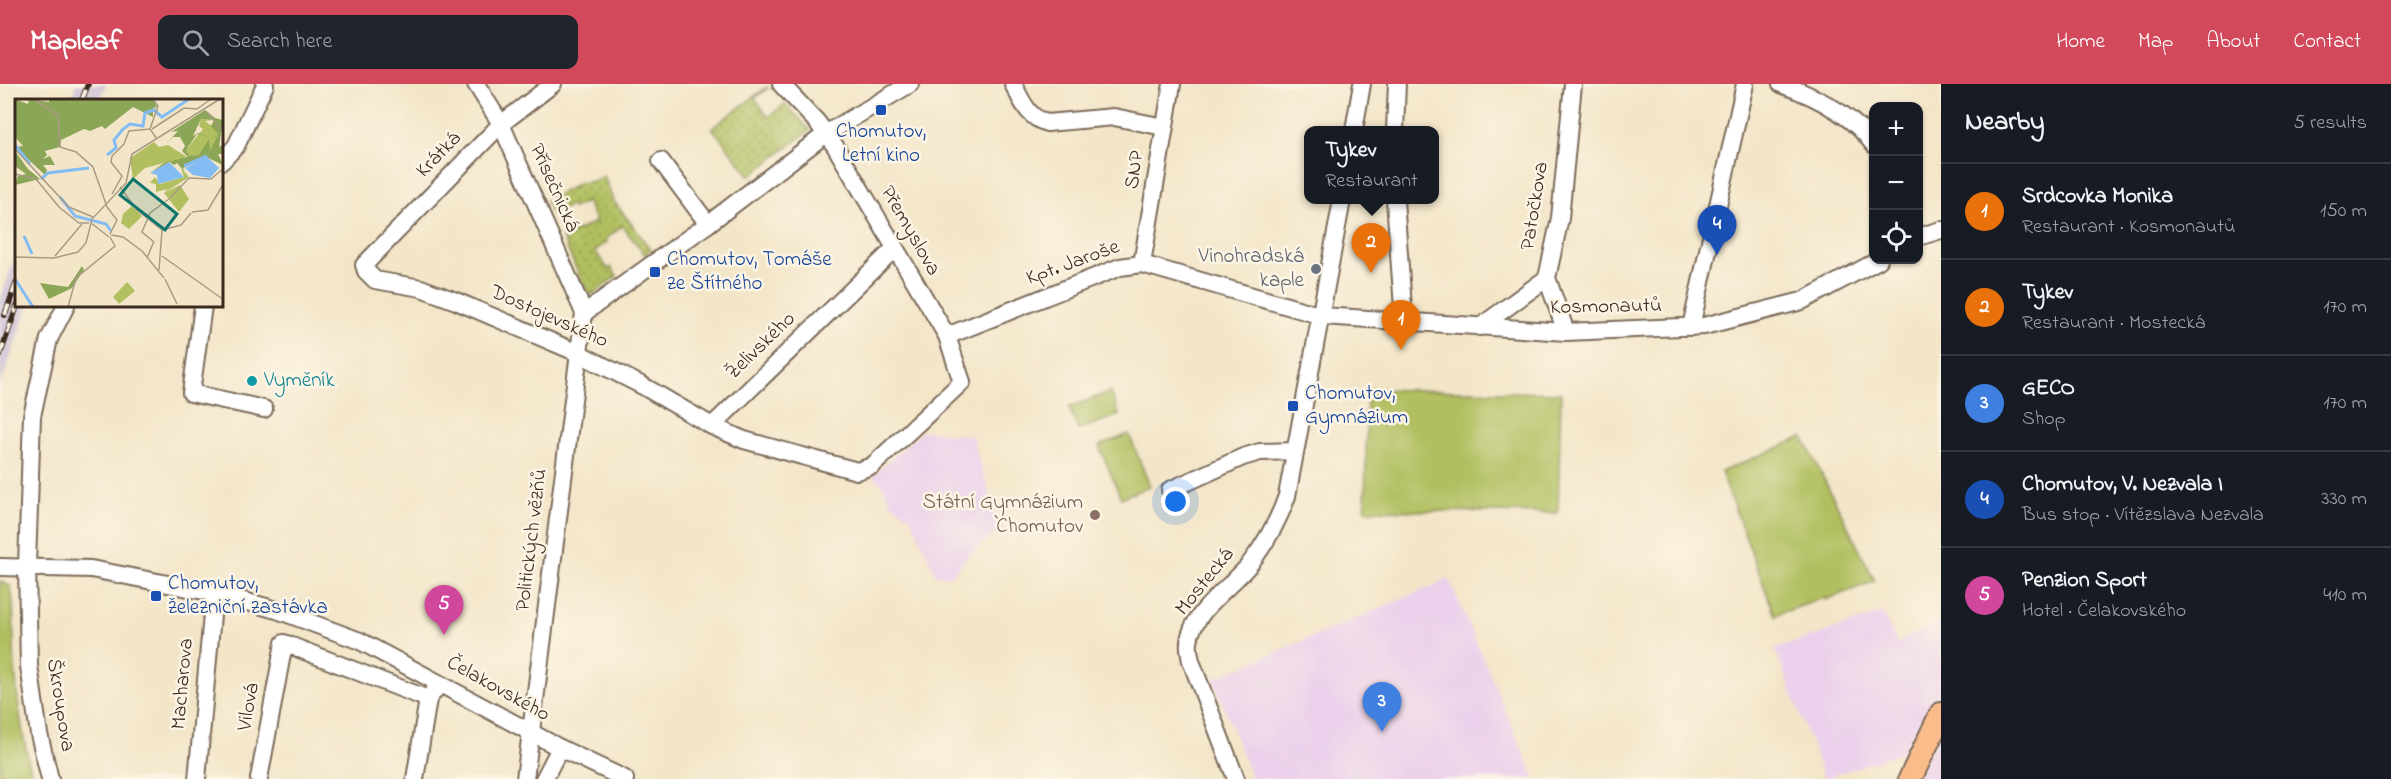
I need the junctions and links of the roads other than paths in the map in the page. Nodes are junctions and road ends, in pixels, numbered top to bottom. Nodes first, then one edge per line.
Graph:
1 (264, 84) edge
2 (476, 84) edge
3 (553, 84) edge
4 (781, 84) edge
5 (910, 84) edge
6 (1013, 84) edge
7 (1172, 84) edge
8 (1362, 84) edge
9 (1397, 84) edge
10 (1573, 84) edge
11 (1745, 84) edge
12 (1781, 84) edge
13 (501, 124) junction
14 (1355, 126) edge
15 (1395, 126) edge
16 (1164, 127) junction
17 (827, 133) junction
18 (1869, 139) edge
19 (224, 159) edge
20 (661, 161) dead end
21 (1341, 204) edge
22 (1395, 204) edge
23 (708, 224) junction
24 (1941, 230) edge
25 (1923, 233) edge
26 (894, 249) junction
27 (1142, 264) junction
28 (1871, 264) edge
29 (364, 265) joint
30 (1548, 270) junction
31 (65, 308) edge
32 (203, 308) edge
33 (584, 313) junction
34 (1322, 316) junction
35 (1404, 321) junction
36 (1480, 327) junction
37 (1691, 327) junction
38 (1566, 332) junction
39 (946, 336) junction
40 (578, 353) junction
41 (264, 408) dead end
42 (712, 426) junction
43 (1295, 451) junction
44 (872, 466) joint
45 (1170, 490) dead end
46 (27, 566) junction
47 (0, 567) edge
48 (214, 593) junction
49 (441, 683) junction
50 (428, 699) junction
51 (1941, 714) edge
52 (531, 732) junction
53 (560, 748) junction
54 (50, 779) edge
55 (197, 779) edge
56 (259, 779) edge
57 (415, 779) edge
58 (525, 779) edge
59 (544, 779) edge
60 (625, 779) edge
61 (1236, 779) edge
62 (1910, 779) edge

1 - 19 street
2 - 13 street, Přísečnická
3 - 13 street, Krátká
4 - 17 street, Přemyslova
5 - 17 street
6 - 16 street
7 - 16 street, SNP
8 - 14 street
9 - 15 street
10 - 30 street, Patočkova
11 - 37 street
12 - 18 street
13 - 29 street, Krátká
13 - 33 street, Přísečnická
16 - 27 street, SNP
17 - 23 street
17 - 26 street, Přemyslova
20 - 23 street
21 - 34 street, Mostecká
22 - 35 street
23 - 33 street
24 - 25 street
26 - 39 street, Přemyslova
26 - 42 street, Želivského
27 - 34 street, Kpt. Jaroše
27 - 39 street, Kpt. Jaroše
28 - 37 street, Kosmonautů
29 - 40 street, Dostojevského
30 - 36 street
30 - 38 street, Patočkova
31 - 46 street, Škroupova
32 - 41 street
33 - 40 street, Politických vězňů
34 - 35 street, Kosmonautů
34 - 43 street, Mostecká
35 - 36 street, Kosmonautů
36 - 38 street, Kosmonautů
37 - 38 street, Kosmonautů
39 - 44 street, Přemyslova
40 - 42 street, Dostojevského
40 - 52 street, Politických vězňů
42 - 44 street, Dostojevského
43 - 45 street
43 - 61 street, Mostecká
46 - 47 street, Čelakovského
46 - 48 street, Čelakovského
46 - 54 street, Škroupova
48 - 49 street, Čelakovského
48 - 55 street, Macharova
49 - 50 street
49 - 52 street, Čelakovského
50 - 56 street, Vilová
50 - 57 street
51 - 62 main road
52 - 53 street, Čelakovského
52 - 58 street, Politických vězňů
53 - 59 street
53 - 60 street, Čelakovského

